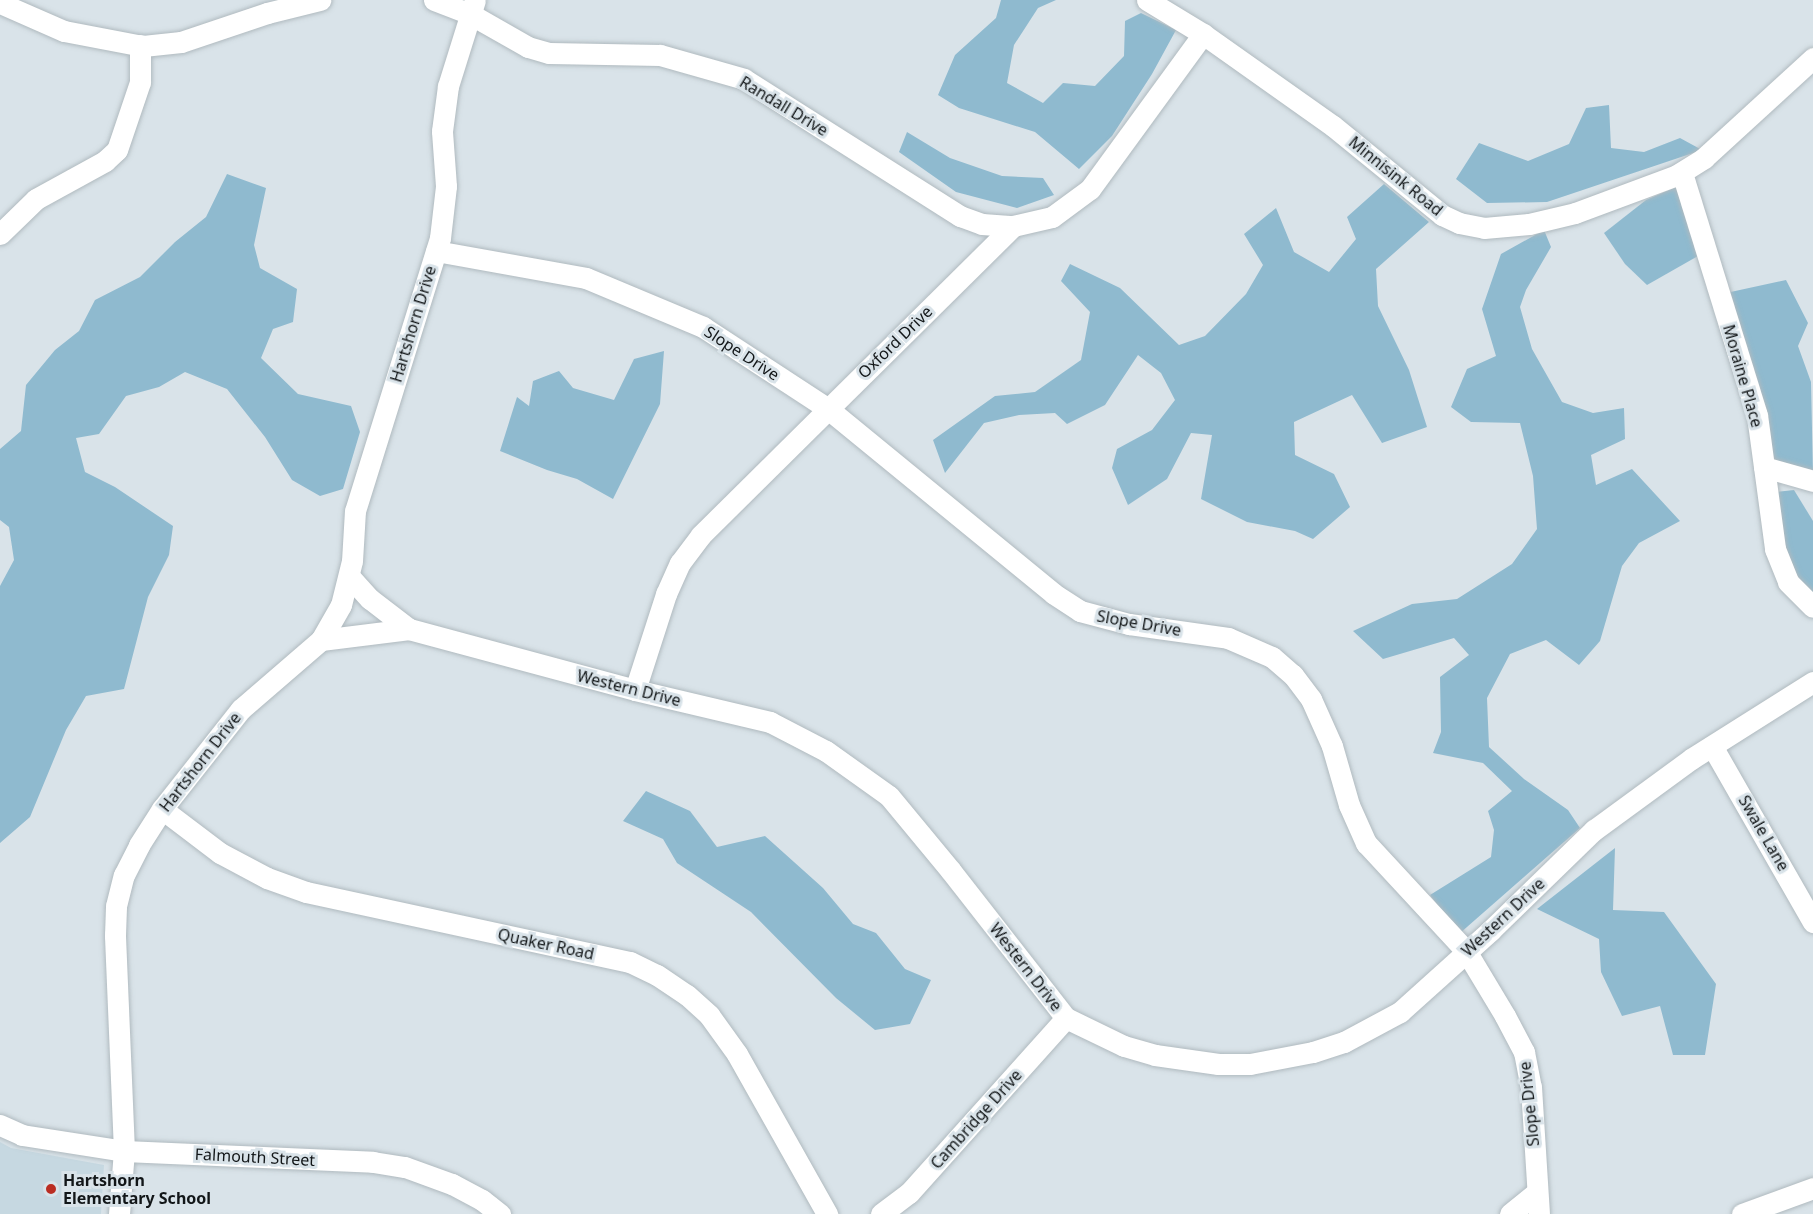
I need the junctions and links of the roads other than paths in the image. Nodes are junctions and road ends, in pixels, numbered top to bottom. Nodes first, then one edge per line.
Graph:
1 (320, 0) edge
2 (434, 0) edge
3 (1146, 0) edge
4 (0, 3) edge
5 (472, 7) edge
6 (1203, 34) junction
7 (140, 45) junction
8 (1813, 58) edge
9 (1682, 173) junction
10 (1013, 226) junction
11 (0, 234) edge
12 (436, 251) junction
13 (827, 408) junction
14 (1764, 467) junction
15 (1813, 481) edge
16 (349, 576) junction
17 (1813, 607) edge
18 (409, 629) junction
19 (321, 640) junction
20 (1813, 682) edge
21 (635, 690) junction
22 (1712, 746) junction
23 (162, 809) junction
24 (1813, 922) edge
25 (1466, 951) junction
26 (1066, 1018) junction
27 (0, 1125) edge
28 (124, 1151) junction
29 (1813, 1188) edge
30 (1536, 1193) junction
31 (119, 1214) edge
32 (500, 1214) edge
33 (827, 1214) edge
34 (881, 1214) edge
35 (1510, 1214) edge
36 (1539, 1214) edge
37 (1742, 1214) edge

1 - 7 street
2 - 5 street, Randall Drive
3 - 6 street, Minnisink Road
4 - 7 street
5 - 10 street, Randall Drive
5 - 12 street, Hartshorn Drive
6 - 9 street, Minnisink Road
6 - 10 street
7 - 11 street
8 - 9 street, Minnisink Road
9 - 14 street, Moraine Place
10 - 13 street, Oxford Drive
12 - 13 street, Slope Drive
12 - 16 street, Hartshorn Drive
13 - 21 street, Oxford Drive
13 - 25 street, Slope Drive
14 - 15 street
14 - 17 street, Moraine Place
16 - 18 street, Western Drive
16 - 19 street, Hartshorn Drive
18 - 19 street, Western Drive
18 - 21 street, Western Drive
19 - 23 street, Hartshorn Drive
20 - 22 street, Western Drive
21 - 26 street, Western Drive
22 - 24 street, Swale Lane
22 - 25 street, Western Drive
23 - 28 street, Hartshorn Drive
23 - 33 street, Quaker Road
25 - 26 street, Western Drive
25 - 30 street, Slope Drive
26 - 34 street, Cambridge Drive
27 - 28 street, Falmouth Street
28 - 31 street, Hartshorn Drive
28 - 32 street, Falmouth Street
29 - 37 street
30 - 35 street
30 - 36 street, Slope Drive

